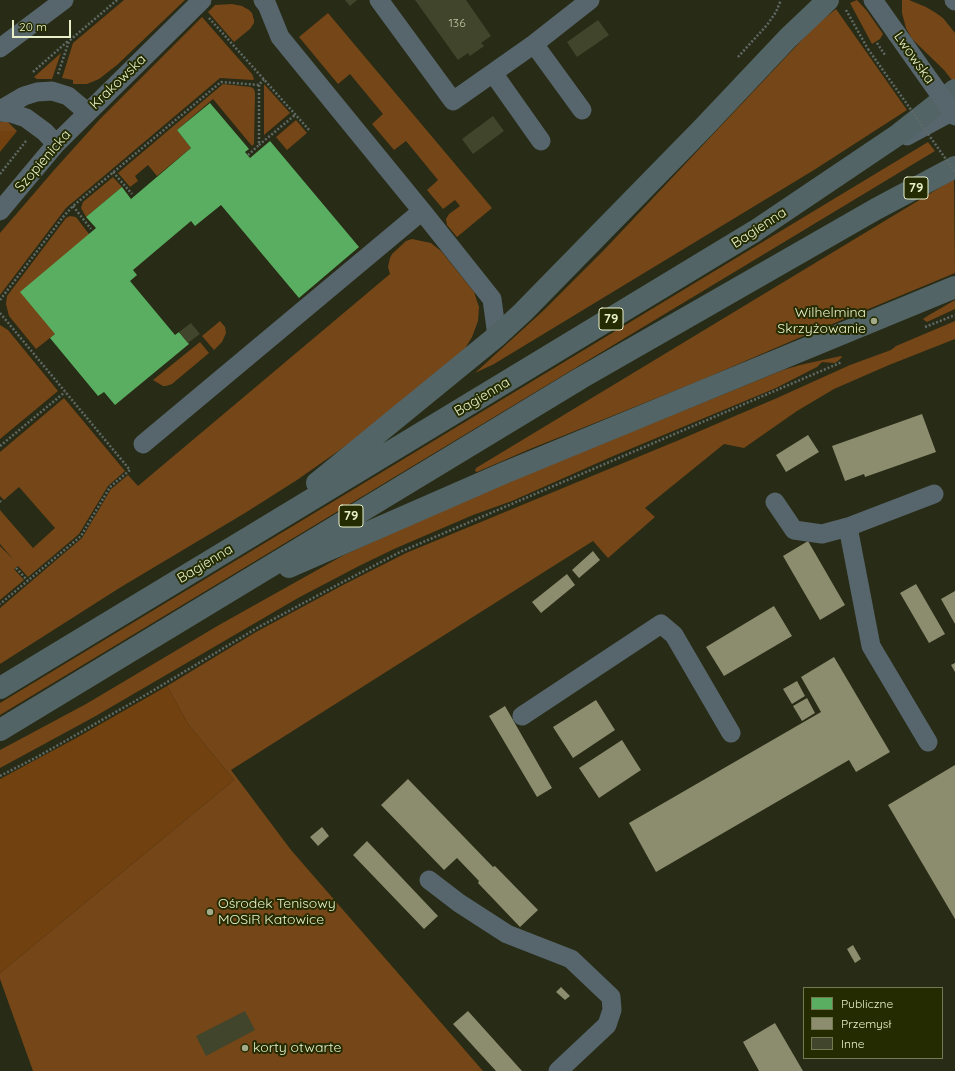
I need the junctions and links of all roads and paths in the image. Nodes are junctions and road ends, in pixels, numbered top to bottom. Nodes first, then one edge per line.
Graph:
1 (64, 0) edge
2 (117, 0) edge
3 (263, 0) edge
4 (379, 0) edge
5 (590, 0) edge
6 (781, 0) edge
7 (806, 0) edge
8 (873, 0) edge
9 (200, 2) edge
10 (836, 3) edge
11 (887, 9) edge
12 (788, 38) junction
13 (69, 41) junction
14 (877, 43) dead end
15 (534, 44) junction
16 (0, 48) edge
17 (885, 55) dead end
18 (738, 56) dead end
19 (493, 73) junction
20 (29, 76) dead end
21 (57, 79) dead end
22 (264, 79) junction
23 (259, 85) junction
24 (955, 90) edge
25 (582, 110) dead end
26 (955, 110) edge
27 (0, 111) edge
28 (87, 112) junction
29 (295, 114) junction
30 (955, 116) edge
31 (310, 131) dead end
32 (26, 140) dead end
33 (541, 141) dead end
34 (56, 144) junction
35 (259, 145) junction
36 (248, 155) dead end
37 (955, 156) edge
38 (854, 165) junction
39 (955, 166) edge
40 (113, 172) junction
41 (955, 172) edge
42 (0, 174) edge
43 (132, 194) dead end
44 (73, 206) junction
45 (876, 209) junction
46 (0, 211) edge
47 (422, 211) junction
48 (91, 229) dead end
49 (955, 287) edge
50 (0, 300) edge
51 (0, 313) edge
52 (955, 315) edge
53 (925, 327) dead end
54 (497, 336) junction
55 (842, 362) dead end
56 (65, 392) junction
57 (143, 444) dead end
58 (0, 446) edge
59 (934, 494) dead end
60 (775, 502) dead end
61 (848, 526) junction
62 (257, 532) junction
63 (16, 568) dead end
64 (28, 581) junction
65 (210, 602) junction
66 (0, 604) edge
67 (0, 688) edge
68 (522, 716) dead end
69 (0, 730) edge
70 (731, 732) dead end
71 (928, 742) dead end
72 (0, 776) edge
73 (429, 880) dead end
74 (558, 1071) edge

1 - 16 street
2 - 13 path
3 - 47 street
4 - 19 street
5 - 15 street
6 - 18 path
7 - 12 main road
8 - 11 street, Lwowska
9 - 22 path
9 - 28 street, Krakowska
10 - 12 main road
10 - 41 path, bridge
11 - 30 street, Lwowska, bridge
12 - 54 main road
13 - 20 path
13 - 21 path
14 - 17 path
15 - 19 street
15 - 25 street
19 - 33 street
22 - 23 path
22 - 29 path
23 - 35 path
23 - 40 path
24 - 38 main road, Bagienna / 79
26 - 38 street
27 - 28 street, Krakowska
27 - 34 street, Krakowska
28 - 34 street, Szopienicka
29 - 31 path
29 - 35 path
32 - 42 path
34 - 46 street, Szopienicka
35 - 36 path
37 - 45 street
38 - 62 main road, Bagienna / 79
39 - 45 main road, 79
40 - 43 path
40 - 44 path
44 - 48 path
44 - 50 path
45 - 65 main road, 79
47 - 54 street
47 - 57 street
49 - 65 main road
51 - 56 path
52 - 53 path
54 - 62 main road
55 - 72 path
56 - 58 path
56 - 64 path
59 - 61 street
60 - 61 street
61 - 71 street
62 - 67 main road, Bagienna / 79
63 - 64 path
64 - 66 path
65 - 69 main road, 79
68 - 70 street
73 - 74 street

